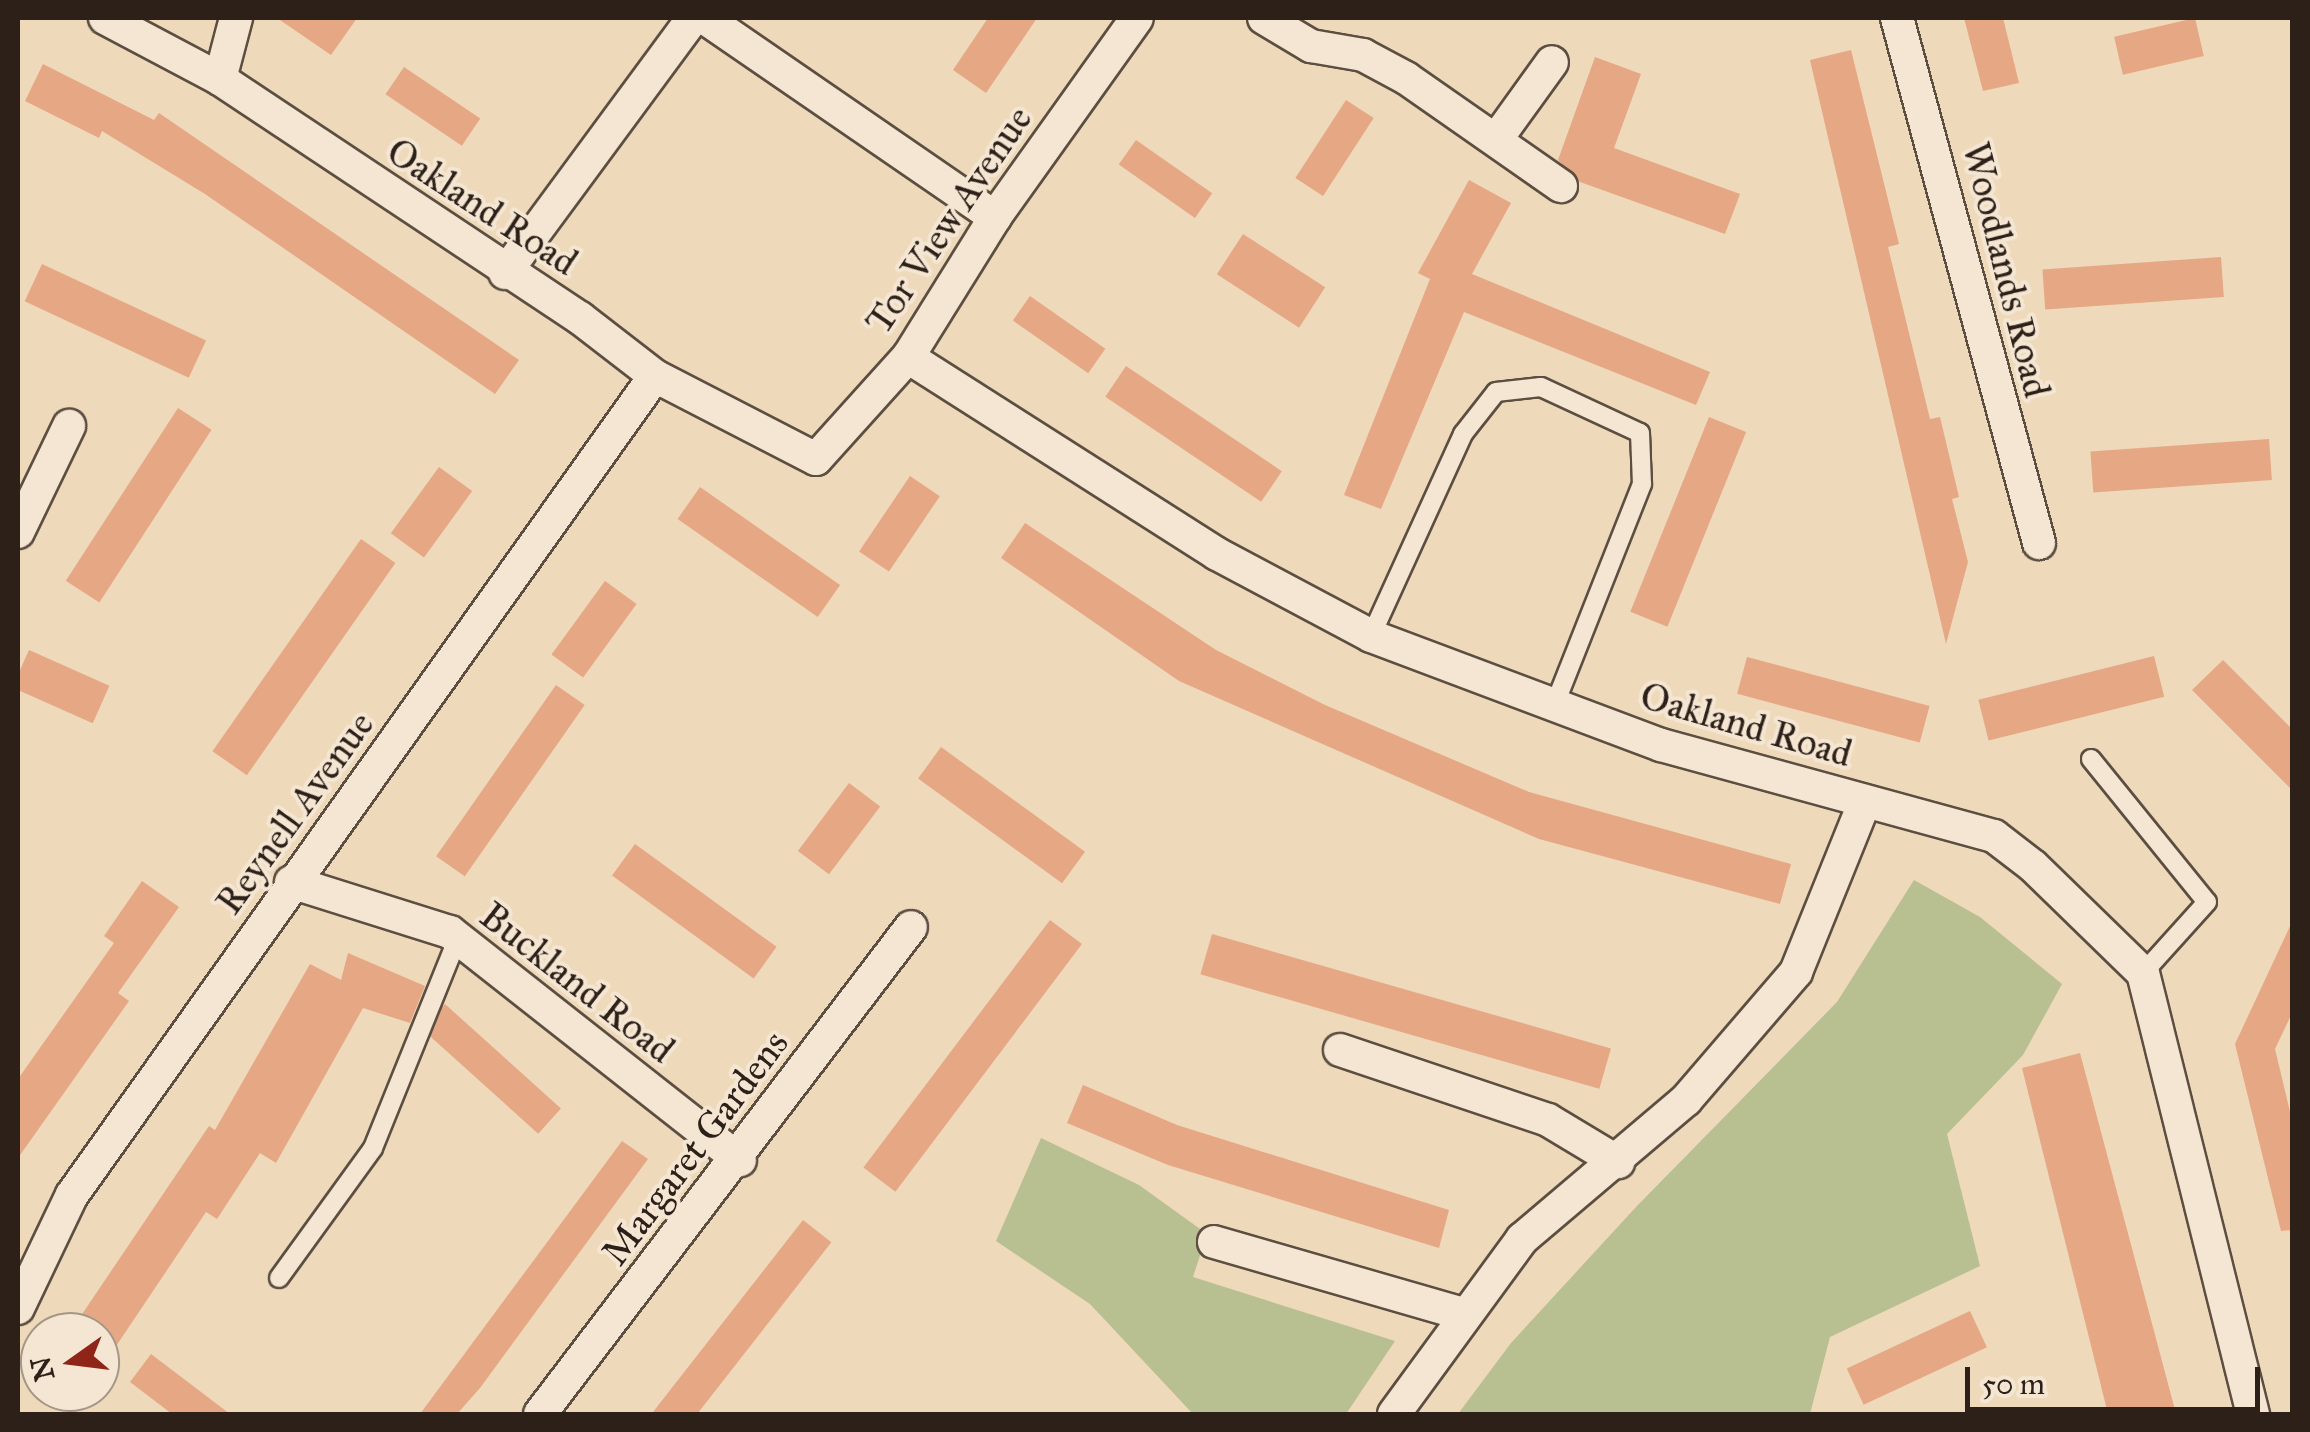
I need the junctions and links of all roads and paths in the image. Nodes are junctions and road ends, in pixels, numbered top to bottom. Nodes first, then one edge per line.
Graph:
1 (105, 18) edge
2 (236, 18) edge
3 (694, 18) edge
4 (705, 18) edge
5 (1137, 18) edge
6 (1264, 18) edge
7 (1897, 18) edge
8 (1552, 62) dead end
9 (220, 79) junction
10 (1498, 136) junction
11 (1561, 186) dead end
12 (995, 217) junction
13 (504, 273) junction
14 (908, 357) junction
15 (655, 376) junction
16 (69, 426) dead end
17 (816, 459) joint
18 (18, 532) edge
19 (2039, 543) dead end
20 (1371, 636) junction
21 (1553, 709) junction
22 (2091, 759) dead end
23 (1865, 800) junction
24 (291, 882) junction
25 (910, 927) dead end
26 (458, 938) junction
27 (2142, 974) junction
28 (1340, 1050) dead end
29 (740, 1160) junction
30 (1618, 1162) junction
31 (1214, 1242) dead end
32 (278, 1278) dead end
33 (18, 1308) edge
34 (1463, 1314) junction
35 (540, 1414) edge
36 (1394, 1414) edge
37 (2254, 1414) edge

1 - 9 street, Oakland Road
2 - 9 street
3 - 13 street
4 - 12 street
5 - 12 street, Tor View Avenue
6 - 10 street
7 - 19 street, Woodlands Road
8 - 10 street
9 - 13 street, Oakland Road
10 - 11 street
12 - 14 street, Tor View Avenue
13 - 15 street, Oakland Road
14 - 17 street, Tor View Avenue
14 - 20 street, Oakland Road
15 - 17 street, Oakland Road
15 - 24 street, Reynell Avenue
16 - 18 street
20 - 21 street, Oakland Road
20 - 21 lane
21 - 23 street, Oakland Road
22 - 27 lane
23 - 27 street, Oakland Road
23 - 30 street
24 - 26 street, Buckland Road
24 - 33 street, Reynell Avenue
25 - 29 street, Margaret Gardens
26 - 29 street, Buckland Road
26 - 32 lane
27 - 37 street
28 - 30 street
29 - 35 street, Margaret Gardens
30 - 34 street
31 - 34 street
34 - 36 street

